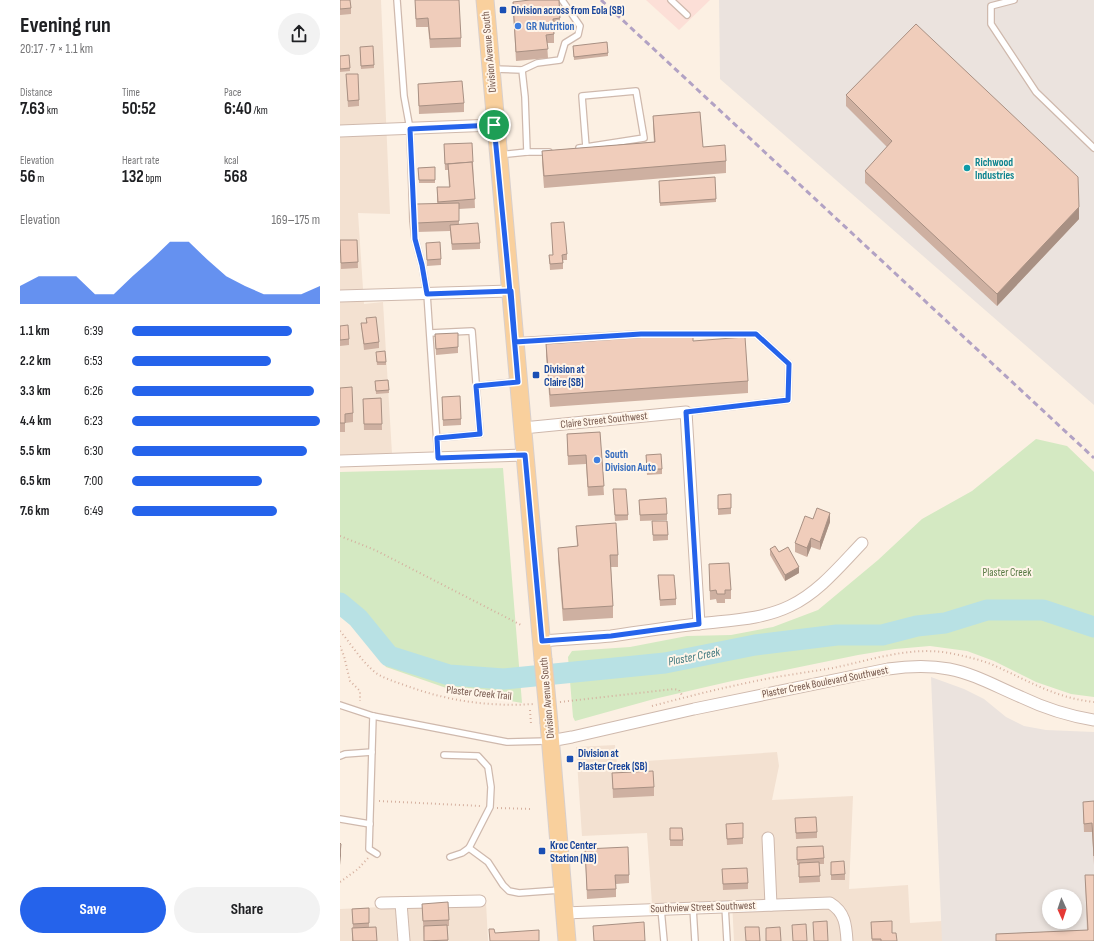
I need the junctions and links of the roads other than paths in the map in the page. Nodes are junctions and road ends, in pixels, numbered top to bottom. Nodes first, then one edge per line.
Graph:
1 (397, 0) edge
2 (485, 0) edge
3 (562, 0) edge
4 (671, 0) edge
5 (1014, 0) edge
6 (687, 15) dead end
7 (490, 69) junction
8 (522, 70) junction
9 (494, 125) junction
10 (410, 129) junction
11 (340, 131) edge
12 (586, 147) junction
13 (1094, 148) edge
14 (571, 150) edge
15 (557, 151) edge
16 (527, 152) junction
17 (497, 155) junction
18 (511, 291) junction
19 (427, 294) junction
20 (340, 296) edge
21 (430, 333) junction
22 (515, 342) junction
23 (518, 382) junction
24 (476, 386) junction
25 (686, 412) junction
26 (523, 428) junction
27 (437, 438) junction
28 (525, 455) junction
29 (438, 458) junction
30 (340, 461) edge
31 (862, 542) dead end
32 (699, 624) junction
33 (542, 641) junction
34 (340, 705) edge
35 (373, 716) junction
36 (1094, 720) edge
37 (550, 740) junction
38 (372, 752) junction
39 (444, 755) dead end
40 (340, 756) edge
41 (340, 819) edge
42 (370, 824) junction
43 (768, 838) dead end
44 (469, 848) junction
45 (376, 853) road end
46 (450, 857) dead end
47 (562, 889) junction
48 (480, 901) dead end
49 (381, 903) dead end
50 (401, 903) junction
51 (771, 905) junction
52 (725, 906) junction
53 (693, 908) junction
54 (661, 909) junction
55 (564, 913) junction
56 (404, 941) edge
57 (567, 941) edge
58 (664, 941) edge
59 (695, 941) edge
60 (727, 941) edge
61 (848, 941) edge

1 - 10 lane
2 - 7 main road, Division Avenue South
3 - 8 lane
4 - 6 lane
5 - 13 lane
7 - 8 lane
7 - 9 main road, Division Avenue South
8 - 16 lane
9 - 10 street
9 - 17 main road, Division Avenue South
10 - 11 street
10 - 19 lane
12 - 12 lane
12 - 14 lane
15 - 16 lane
16 - 17 lane
17 - 18 main road, Division Avenue South
18 - 19 street
18 - 22 main road, Division Avenue South
19 - 20 street
19 - 21 lane
21 - 24 lane
21 - 27 lane
22 - 23 main road, Division Avenue South
22 - 25 lane
23 - 24 lane
23 - 26 main road, Division Avenue South
24 - 27 lane
25 - 26 street, Claire Street Southwest
25 - 32 street
26 - 28 main road, Division Avenue South
27 - 29 lane
28 - 29 street
28 - 33 main road, Division Avenue South
29 - 30 street
31 - 32 street
32 - 33 street
33 - 37 main road, Division Avenue South, bridge
34 - 35 lane
35 - 37 lane
35 - 38 lane
36 - 37 street, Plaster Creek Boulevard Southwest
37 - 47 main road, Division Avenue South
38 - 40 lane
38 - 42 lane
39 - 44 lane
41 - 42 lane
42 - 45 lane
43 - 51 street
44 - 46 lane
44 - 47 lane
47 - 55 main road, Division Avenue South
48 - 50 street
49 - 50 street
50 - 56 street
51 - 52 street, Southview Street Southwest
51 - 61 street, Southview Street Southwest
52 - 53 street, Southview Street Southwest
52 - 60 lane
53 - 54 street, Southview Street Southwest
53 - 59 lane
54 - 55 street, Southview Street Southwest
54 - 58 lane
55 - 57 main road, Division Avenue South

